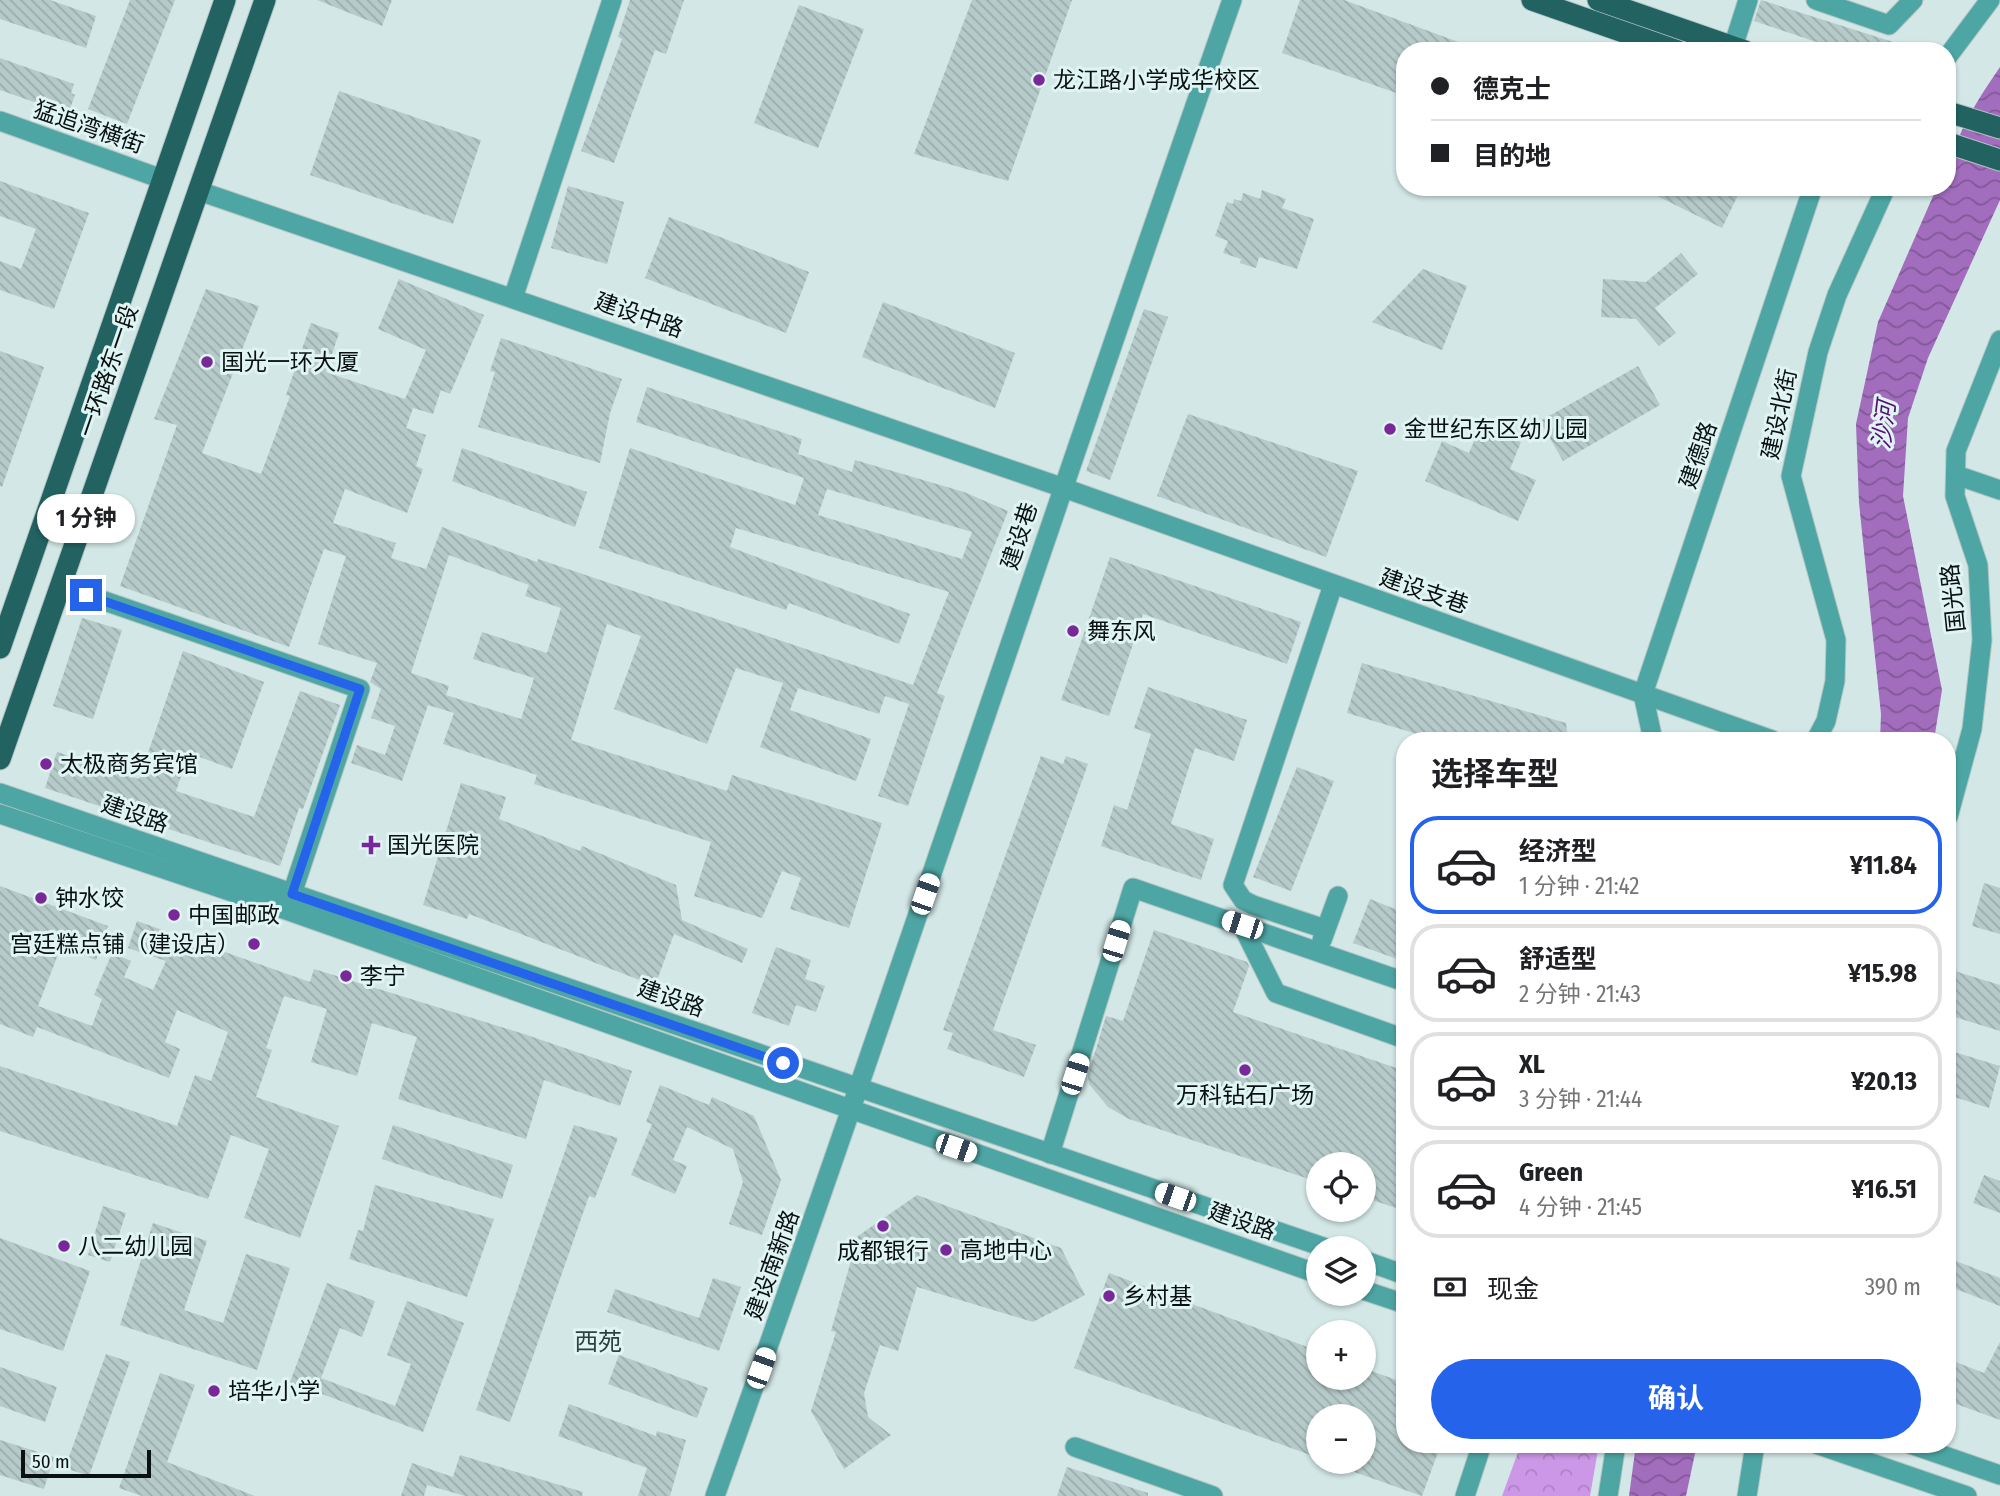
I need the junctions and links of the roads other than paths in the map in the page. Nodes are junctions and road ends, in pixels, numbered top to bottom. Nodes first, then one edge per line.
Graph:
1 (225, 0) edge
2 (265, 0) edge
3 (612, 0) edge
4 (1232, 0) edge
5 (1532, 0) edge
6 (1598, 0) edge
7 (1748, 0) edge
8 (1816, 0) edge
9 (1913, 0) edge
10 (1990, 0) edge
11 (1652, 42) edge
12 (1719, 42) edge
13 (1740, 42) edge
14 (1956, 45) edge
15 (1956, 115) edge
16 (0, 121) edge
17 (2000, 128) edge
18 (1956, 146) edge
19 (2000, 160) edge
20 (163, 178) junction
21 (199, 191) junction
22 (1810, 196) edge
23 (1882, 196) edge
24 (513, 298) junction
25 (2000, 340) edge
26 (1956, 475) junction
27 (1061, 487) junction
28 (2000, 490) edge
29 (1333, 585) junction
30 (61, 586) junction
31 (0, 648) edge
32 (1643, 694) junction
33 (1651, 732) edge
34 (1750, 732) edge
35 (1820, 732) edge
36 (0, 759) edge
37 (1956, 788) edge
38 (0, 793) edge
39 (0, 814) edge
40 (292, 894) junction
41 (1338, 896) dead end
42 (1242, 925) junction
43 (1325, 929) junction
44 (1318, 950) junction
45 (1396, 979) edge
46 (1396, 1036) edge
47 (860, 1090) junction
48 (853, 1112) junction
49 (1050, 1154) junction
50 (1306, 1241) edge
51 (1376, 1265) edge
52 (1306, 1270) edge
53 (1396, 1272) edge
54 (1376, 1294) edge
55 (1396, 1301) edge
56 (1075, 1447) dead end
57 (1479, 1453) edge
58 (1615, 1453) edge
59 (1754, 1453) edge
60 (1842, 1453) edge
61 (1936, 1453) edge
62 (2000, 1475) edge
63 (715, 1496) edge
64 (1213, 1496) edge
65 (1465, 1496) edge
66 (1608, 1496) edge
67 (1747, 1496) edge
68 (1967, 1496) edge

1 - 20 main road, 一环路东一段
2 - 21 main road, 一环路东一段
3 - 24 street
4 - 27 street, 建设巷
5 - 11 main road
6 - 12 main road
7 - 13 street
8 - 9 street
10 - 14 street
15 - 17 main road
16 - 20 street, 猛追湾横街
18 - 19 main road
20 - 31 main road, 一环路东一段
21 - 24 street, 建设中路
21 - 30 main road, 一环路东一段
22 - 32 street, 建德路
23 - 35 street, 建设北街
24 - 27 street, 建设中路
25 - 26 street, 国光路
26 - 28 street
26 - 37 street, 国光路
27 - 29 street, 建设支巷
27 - 47 street, 建设巷
29 - 32 street, 建设支巷
29 - 43 street
30 - 36 main road, 一环路东一段
30 - 40 street
32 - 33 street
32 - 34 street, 建设支巷
38 - 40 street, 建设路
39 - 48 street, 建设路
40 - 47 street, 建设路
41 - 43 street
42 - 44 street
42 - 46 street
42 - 49 street
43 - 44 street
44 - 45 street
47 - 48 street, 建设南新路
47 - 49 street, 建设路
48 - 52 street, 建设路
48 - 63 street, 建设南新路
49 - 50 street, 建设路
51 - 53 street
54 - 55 street
56 - 64 street
57 - 65 street
58 - 66 street
59 - 67 street
60 - 68 street
61 - 62 street

